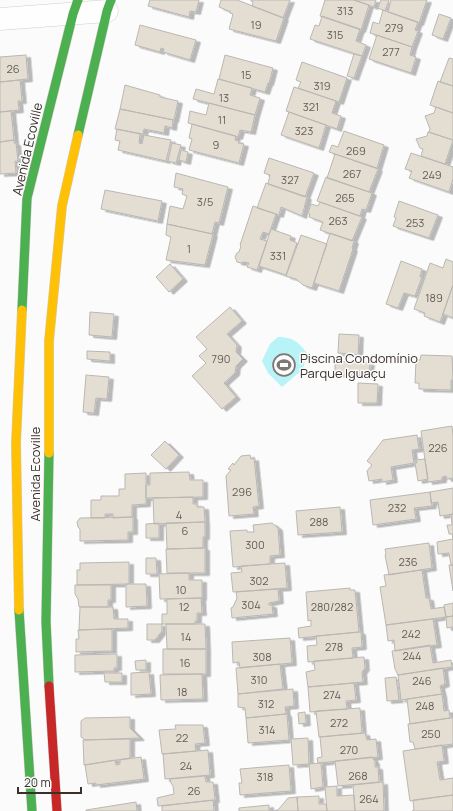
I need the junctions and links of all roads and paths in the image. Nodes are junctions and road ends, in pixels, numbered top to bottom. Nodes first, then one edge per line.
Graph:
1 (109, 5) edge
2 (75, 7) edge
3 (0, 19) edge
4 (16, 466) junction
5 (48, 466) junction
6 (27, 469) dead end
7 (38, 469) dead end
8 (27, 486) dead end
9 (38, 486) dead end
10 (16, 489) junction
11 (49, 489) junction
12 (32, 811) edge
13 (57, 811) edge

1 - 2 street
1 - 5 street, Avenida Ecoville
2 - 3 street
2 - 4 street, Avenida Ecoville
4 - 6 street
4 - 10 street, Avenida Ecoville
5 - 7 street
5 - 11 street, Avenida Ecoville
8 - 10 street
9 - 11 street
10 - 12 street, Avenida Ecoville
11 - 13 street, Avenida Ecoville

